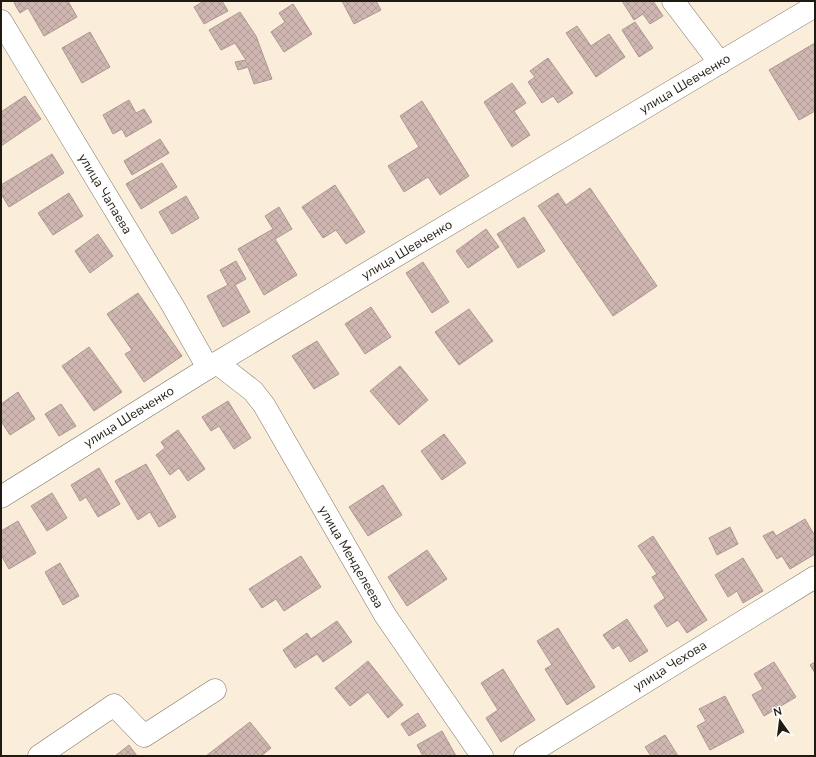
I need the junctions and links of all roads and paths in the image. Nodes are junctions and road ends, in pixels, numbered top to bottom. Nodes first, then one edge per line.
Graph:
1 (672, 1) edge
2 (815, 6) edge
3 (1, 21) edge
4 (720, 63) junction
5 (212, 365) junction
6 (1, 497) edge
7 (815, 577) edge
8 (215, 690) dead end
9 (39, 756) edge
10 (482, 756) edge
11 (525, 756) edge

1 - 4 street
2 - 4 street, улица Шевченко
3 - 5 street, улица Чапаева
4 - 5 street, улица Шевченко
5 - 6 street, улица Шевченко
5 - 10 street, улица Менделеева
7 - 11 street, улица Чехова
8 - 9 street

